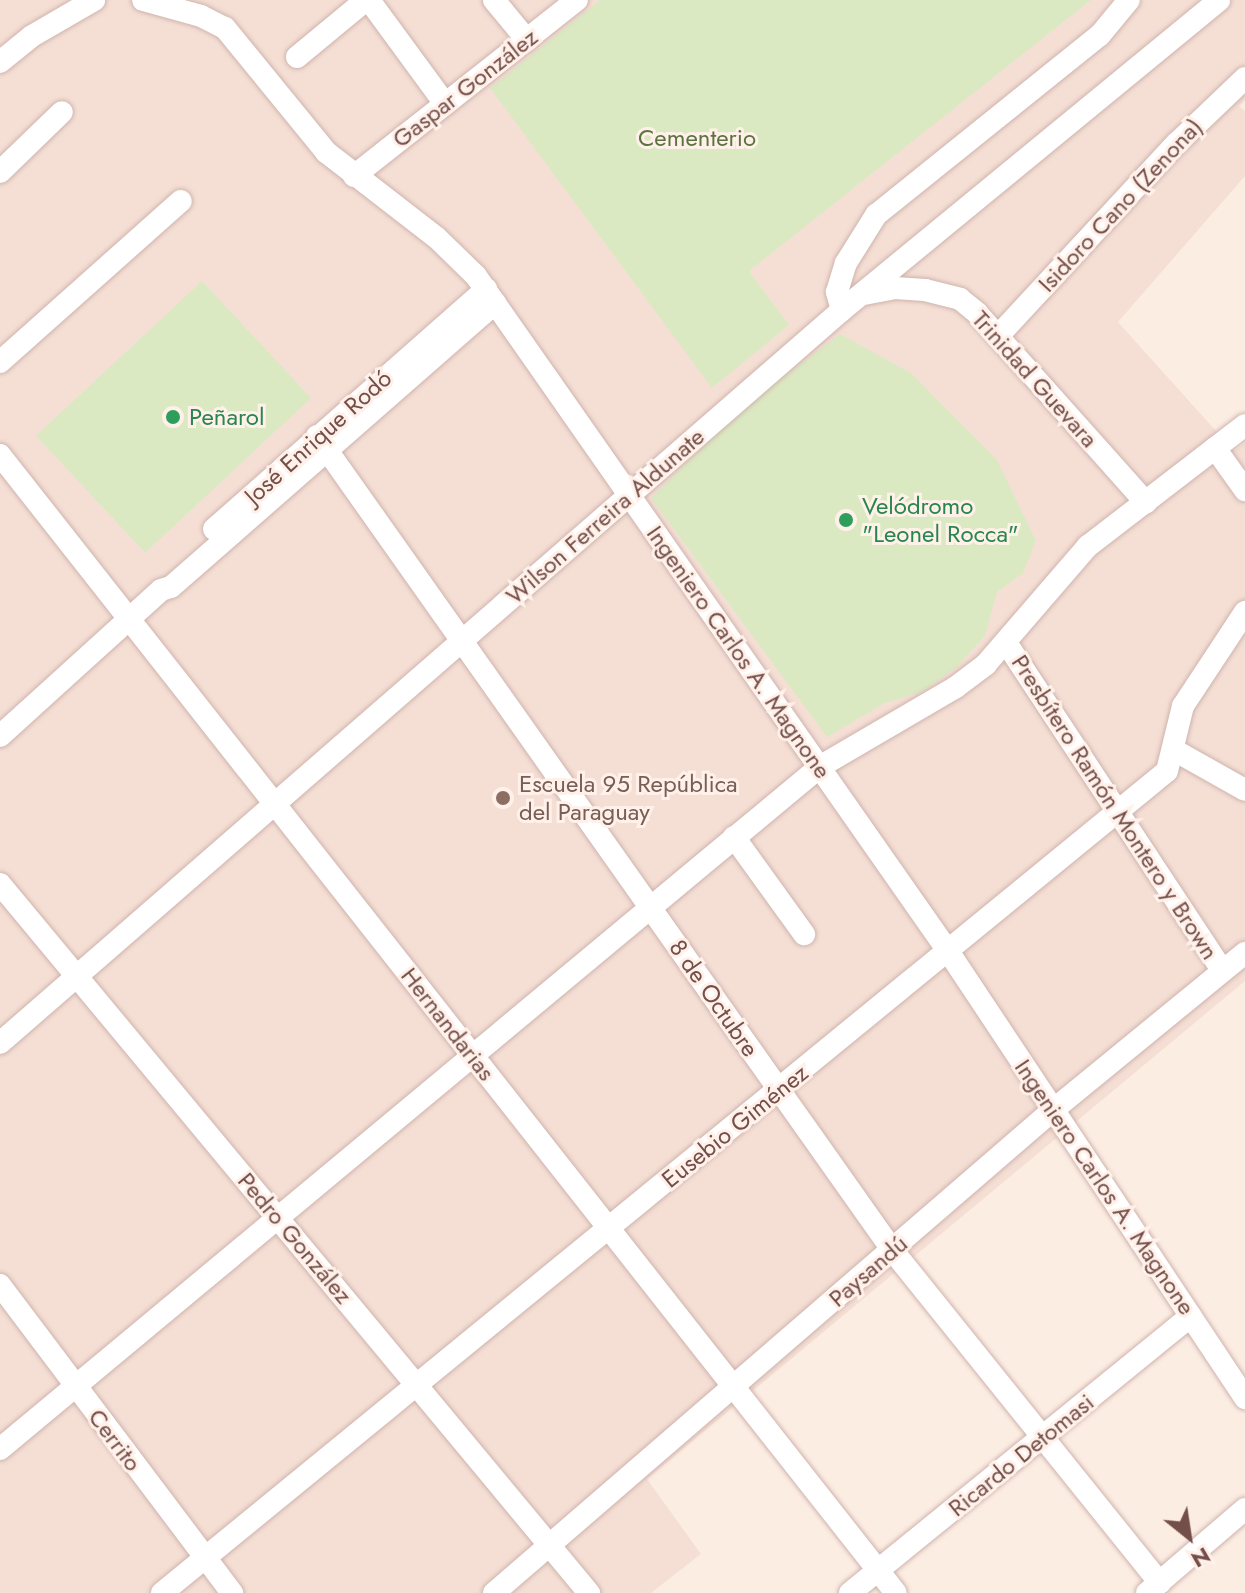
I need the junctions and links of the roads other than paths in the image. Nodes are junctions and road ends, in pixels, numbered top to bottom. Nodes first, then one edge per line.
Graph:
1 (94, 0) edge
2 (368, 0) edge
3 (494, 0) edge
4 (577, 0) edge
5 (1129, 0) edge
6 (1219, 0) edge
7 (150, 1) edge
8 (203, 8) edge
9 (527, 40) junction
10 (297, 57) dead end
11 (0, 62) edge
12 (1245, 78) edge
13 (445, 104) junction
14 (62, 112) dead end
15 (0, 172) edge
16 (354, 176) junction
17 (181, 201) dead end
18 (491, 296) junction
19 (851, 302) junction
20 (998, 336) junction
21 (0, 362) edge
22 (1245, 425) edge
23 (322, 443) junction
24 (1215, 448) junction
25 (0, 455) edge
26 (1245, 490) edge
27 (629, 497) junction
28 (1146, 503) junction
29 (1245, 612) edge
30 (129, 621) junction
31 (461, 641) junction
32 (1007, 644) junction
33 (0, 736) edge
34 (1174, 750) junction
35 (821, 766) junction
36 (1245, 790) edge
37 (273, 802) junction
38 (1118, 811) junction
39 (734, 837) junction
40 (0, 884) edge
41 (649, 907) junction
42 (804, 934) dead end
43 (948, 951) junction
44 (1245, 953) edge
45 (1222, 970) junction
46 (77, 977) junction
47 (0, 1043) edge
48 (472, 1054) junction
49 (779, 1091) junction
50 (1053, 1110) junction
51 (277, 1217) junction
52 (609, 1229) junction
53 (893, 1251) junction
54 (0, 1285) edge
55 (1191, 1316) junction
56 (75, 1386) junction
57 (418, 1386) junction
58 (733, 1387) junction
59 (1245, 1398) edge
60 (1043, 1438) junction
61 (0, 1449) edge
62 (1245, 1509) edge
63 (549, 1545) junction
64 (205, 1558) junction
65 (878, 1570) junction
66 (1153, 1588) edge
67 (162, 1593) edge
68 (232, 1593) edge
69 (494, 1593) edge
70 (589, 1593) edge
71 (850, 1593) edge
72 (896, 1593) edge

1 - 11 street
2 - 10 street
2 - 13 street
3 - 9 street
4 - 9 street, Gaspar González
5 - 19 street
6 - 19 street, Wilson Ferreira Aldunate
7 - 8 street, Ingeniero Carlos A. Magnone
8 - 16 street, Ingeniero Carlos A. Magnone
9 - 13 street, Gaspar González
12 - 20 street, Isidoro Cano (Zenona)
13 - 16 street, Gaspar González
14 - 15 street
16 - 18 street, Ingeniero Carlos A. Magnone
17 - 21 street
18 - 23 street, José Enrique Rodó
18 - 27 street, Ingeniero Carlos A. Magnone
19 - 20 street, Trinidad Guevara
19 - 27 street, Wilson Ferreira Aldunate
20 - 28 street, Trinidad Guevara
22 - 24 street
23 - 30 street, José Enrique Rodó
23 - 31 street, 8 de Octubre
24 - 26 street
24 - 28 street
25 - 30 street, Hernandarias
27 - 31 street, Wilson Ferreira Aldunate
27 - 35 street, Ingeniero Carlos A. Magnone
28 - 32 street
29 - 34 street, Eusebio Giménez
30 - 33 street, José Enrique Rodó
30 - 37 street, Hernandarias
31 - 37 street, Wilson Ferreira Aldunate
31 - 41 street, 8 de Octubre
32 - 35 street
32 - 38 street, Presbítero Ramón Montero y Brown
34 - 36 street
34 - 38 street, Eusebio Giménez
35 - 39 street
35 - 43 street, Ingeniero Carlos A. Magnone
37 - 46 street, Wilson Ferreira Aldunate
37 - 48 street, Hernandarias
38 - 43 street, Eusebio Giménez
38 - 45 street, Presbítero Ramón Montero y Brown
39 - 41 street
39 - 42 street
40 - 46 street, Pedro González
41 - 48 street
41 - 49 street, 8 de Octubre
43 - 49 street, Eusebio Giménez
43 - 50 street, Ingeniero Carlos A. Magnone
44 - 45 street, Paysandú
45 - 50 street, Paysandú
46 - 47 street, Wilson Ferreira Aldunate
46 - 51 street, Pedro González
48 - 51 street
48 - 52 street, Hernandarias
49 - 52 street, Eusebio Giménez
49 - 53 street, 8 de Octubre
50 - 53 street, Paysandú
50 - 55 street, Ingeniero Carlos A. Magnone
51 - 56 street
51 - 57 street, Pedro González
52 - 57 street, Eusebio Giménez
52 - 58 street, Hernandarias
53 - 58 street, Paysandú
53 - 60 street, 8 de Octubre
54 - 56 street, Cerrito
55 - 59 street, Ingeniero Carlos A. Magnone
55 - 60 street, Ricardo Detomasi
56 - 61 street
56 - 64 street, Cerrito
57 - 63 street, Pedro González
57 - 64 street, Eusebio Giménez
58 - 63 street, Paysandú
58 - 65 street, Hernandarias
60 - 65 street, Ricardo Detomasi
60 - 66 street, 8 de Octubre
62 - 66 street
63 - 69 street, Paysandú
63 - 70 street, Pedro González
64 - 67 street, Eusebio Giménez
64 - 68 street, Cerrito
65 - 71 street, Ricardo Detomasi
65 - 72 street, Hernandarias

